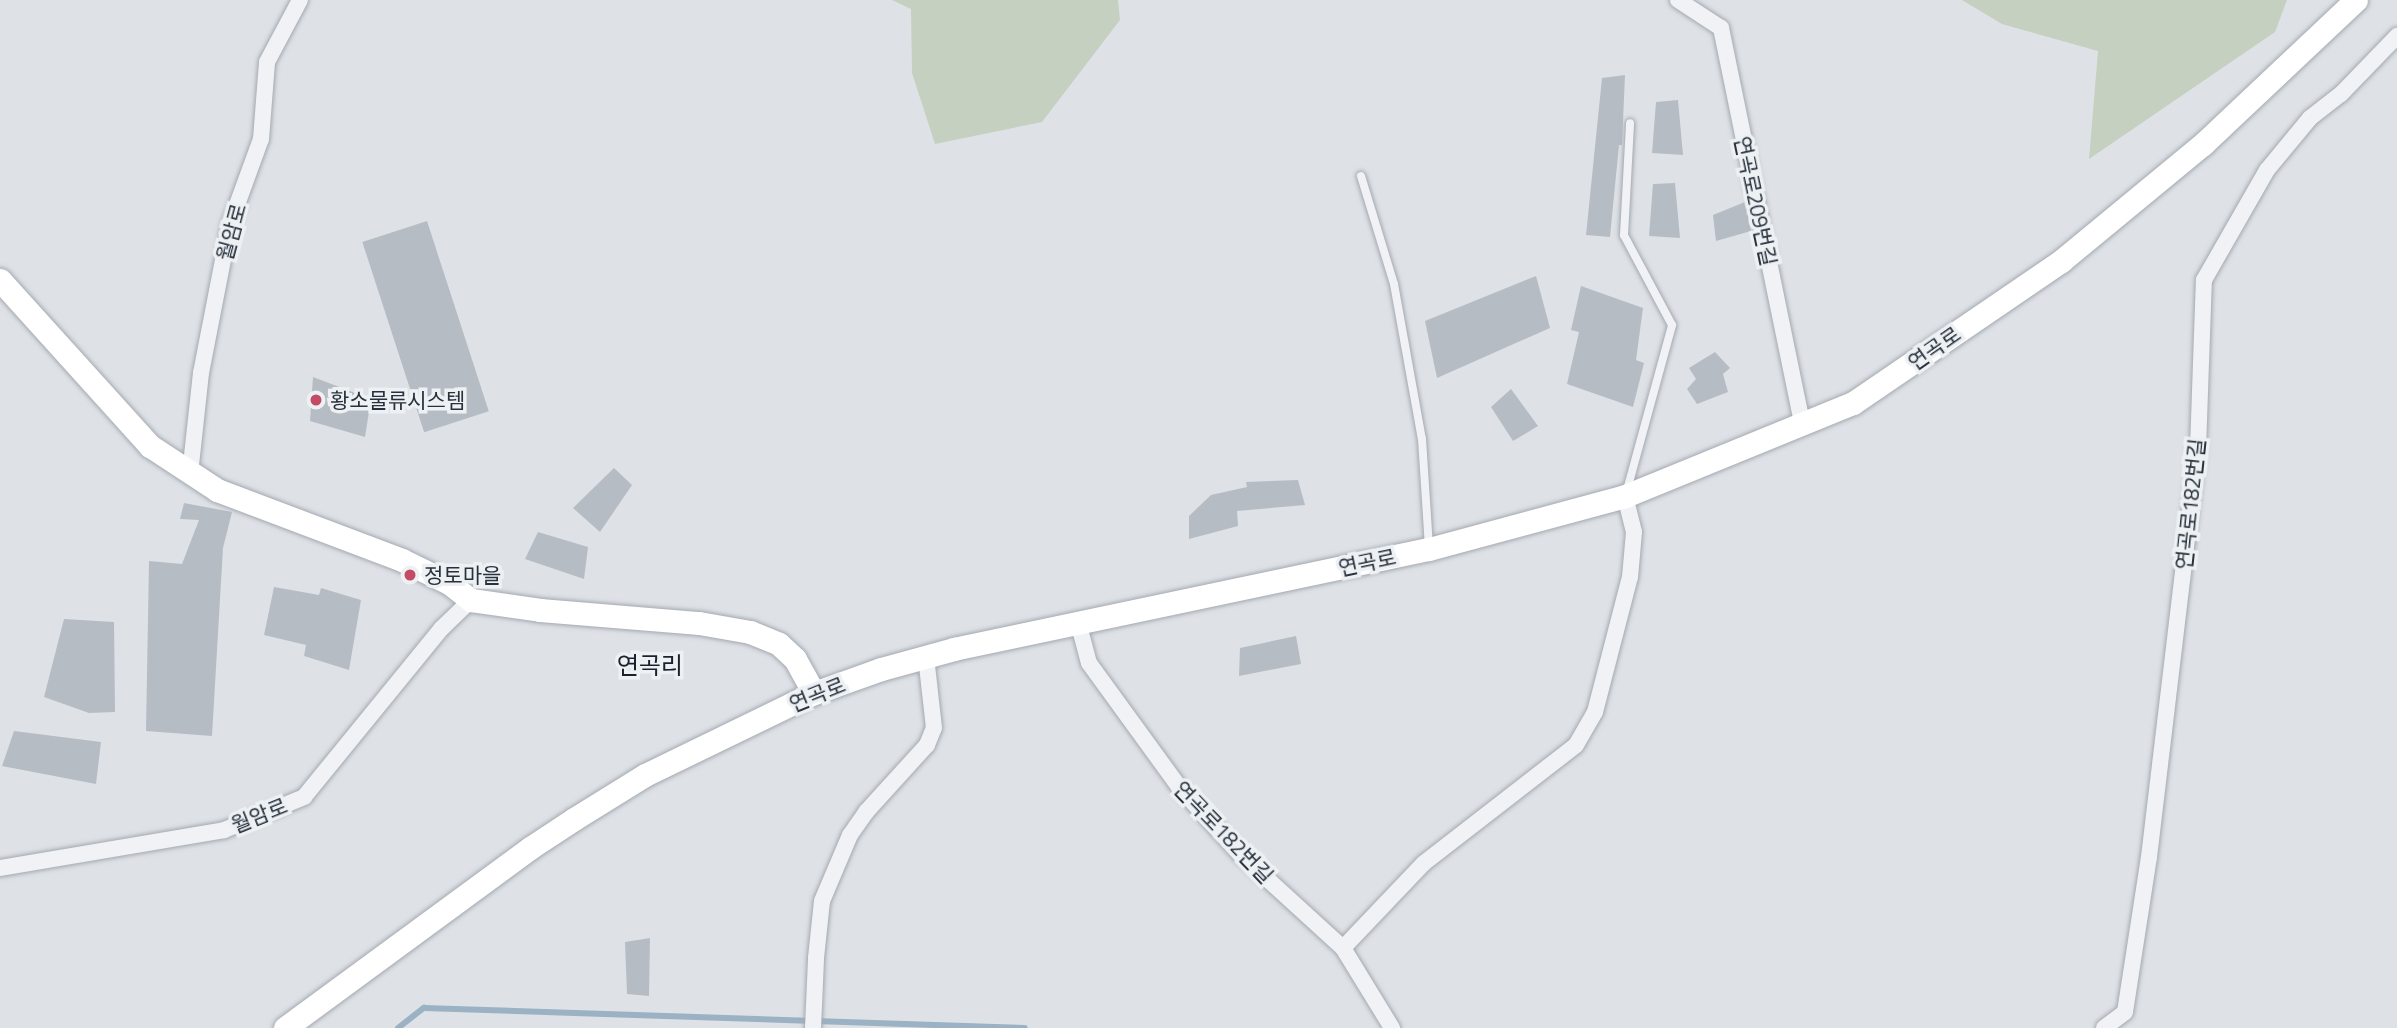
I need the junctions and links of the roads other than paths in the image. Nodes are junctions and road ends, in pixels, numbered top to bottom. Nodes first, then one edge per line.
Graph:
1 (300, 0) edge
2 (1678, 0) edge
3 (2356, 0) edge
4 (2397, 36) edge
5 (1630, 123) dead end
6 (1361, 176) dead end
7 (0, 280) edge
8 (1802, 424) junction
9 (190, 474) junction
10 (1625, 496) junction
11 (1429, 549) junction
12 (471, 600) junction
13 (1077, 622) junction
14 (926, 657) junction
15 (814, 693) junction
16 (0, 868) edge
17 (1343, 948) junction
18 (814, 1021) edge
19 (1391, 1027) edge
20 (285, 1028) edge
21 (2104, 1028) edge

1 - 9 street, 월암로
2 - 8 street, 연곡로209번길
3 - 8 street, 연곡로
4 - 21 street, 연곡로182번길
5 - 10 lane
6 - 11 lane
7 - 9 street
8 - 10 street, 연곡로
9 - 12 street
10 - 11 street, 연곡로
10 - 17 street
11 - 13 street, 연곡로
12 - 15 street
12 - 16 street, 월암로
13 - 14 street, 연곡로
13 - 17 street, 연곡로182번길
14 - 15 street, 연곡로
14 - 18 street
15 - 20 street, 연곡로
17 - 19 street, 연곡로182번길

